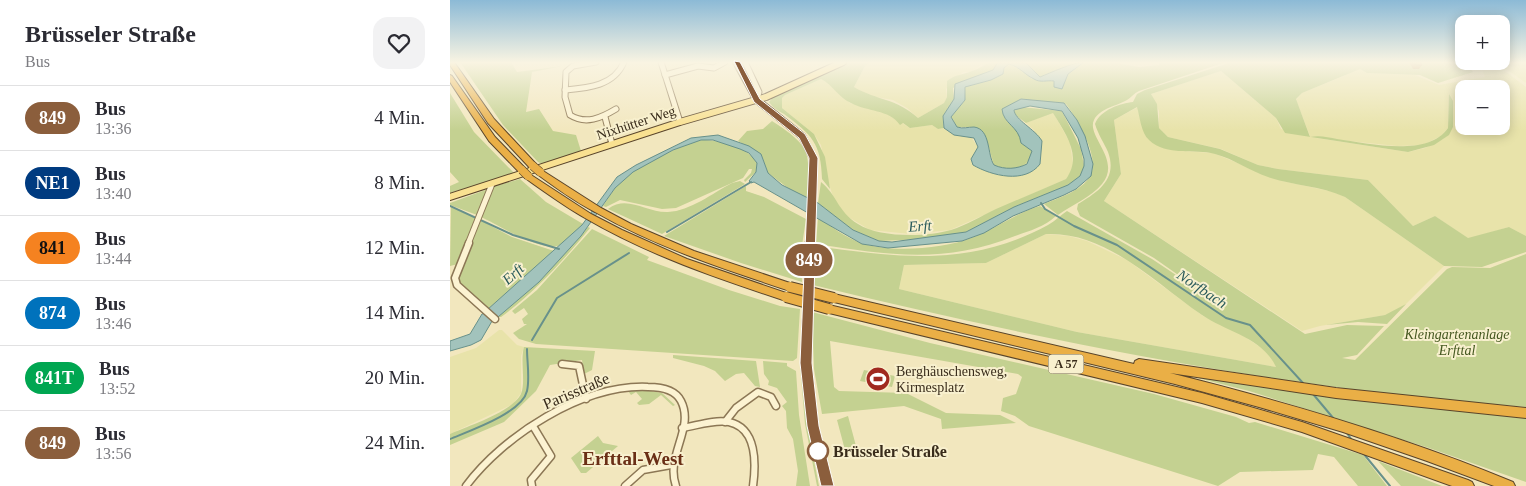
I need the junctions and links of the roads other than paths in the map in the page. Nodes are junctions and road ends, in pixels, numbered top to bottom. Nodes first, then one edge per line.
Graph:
1 (452, 85) edge
2 (455, 85) edge
3 (466, 85) edge
4 (566, 85) edge
5 (595, 85) edge
6 (668, 85) edge
7 (749, 85) edge
8 (756, 85) edge
9 (792, 85) edge
10 (458, 90) junction
11 (565, 90) junction
12 (757, 100) junction
13 (616, 109) dead end
14 (605, 117) junction
15 (680, 122) junction
16 (612, 144) junction
17 (492, 184) junction
18 (450, 198) edge
19 (592, 208) joint
20 (605, 216) joint
21 (831, 303) junction
22 (495, 319) dead end
23 (1104, 360) junction
24 (562, 364) dead end
25 (1284, 386) joint
26 (1336, 393) joint
27 (586, 399) junction
28 (776, 406) dead end
29 (1526, 413) edge
30 (1322, 420) joint
31 (725, 422) junction
32 (533, 426) junction
33 (682, 428) junction
34 (1359, 431) joint
35 (1339, 439) joint
36 (1377, 453) joint
37 (671, 466) junction
38 (466, 486) edge
39 (532, 486) edge
40 (624, 486) edge
41 (676, 486) edge
42 (753, 486) edge
43 (828, 486) edge
44 (1468, 486) edge
45 (1509, 486) edge

1 - 10 highway
2 - 10 highway, A 57
3 - 19 highway, A 57
4 - 11 street
5 - 11 street
6 - 15 street
7 - 12 main road
8 - 12 street
9 - 12 main road, Nixhütter Weg
10 - 21 highway, A 57, bridge
11 - 14 street
12 - 15 main road, Nixhütter Weg
12 - 43 main road
13 - 14 street
14 - 16 street
15 - 16 main road, Nixhütter Weg
16 - 17 main road, Nixhütter Weg
17 - 18 main road, Nixhütter Weg
17 - 22 street
19 - 20 highway, A 57
20 - 21 highway, A 57, bridge
21 - 23 highway, A 57
21 - 35 highway, A 57
23 - 25 highway
23 - 30 highway, A 57
24 - 27 street
25 - 26 highway
26 - 29 highway
27 - 32 street, Parisstraße
27 - 33 street, Parisstraße
28 - 31 street
30 - 34 highway, A 57
31 - 33 street
31 - 42 street
32 - 38 street, Parisstraße
32 - 39 street
33 - 37 street, Parisstraße
34 - 45 highway, A 57
35 - 36 highway, A 57
36 - 44 highway, A 57
37 - 40 street
37 - 41 street

